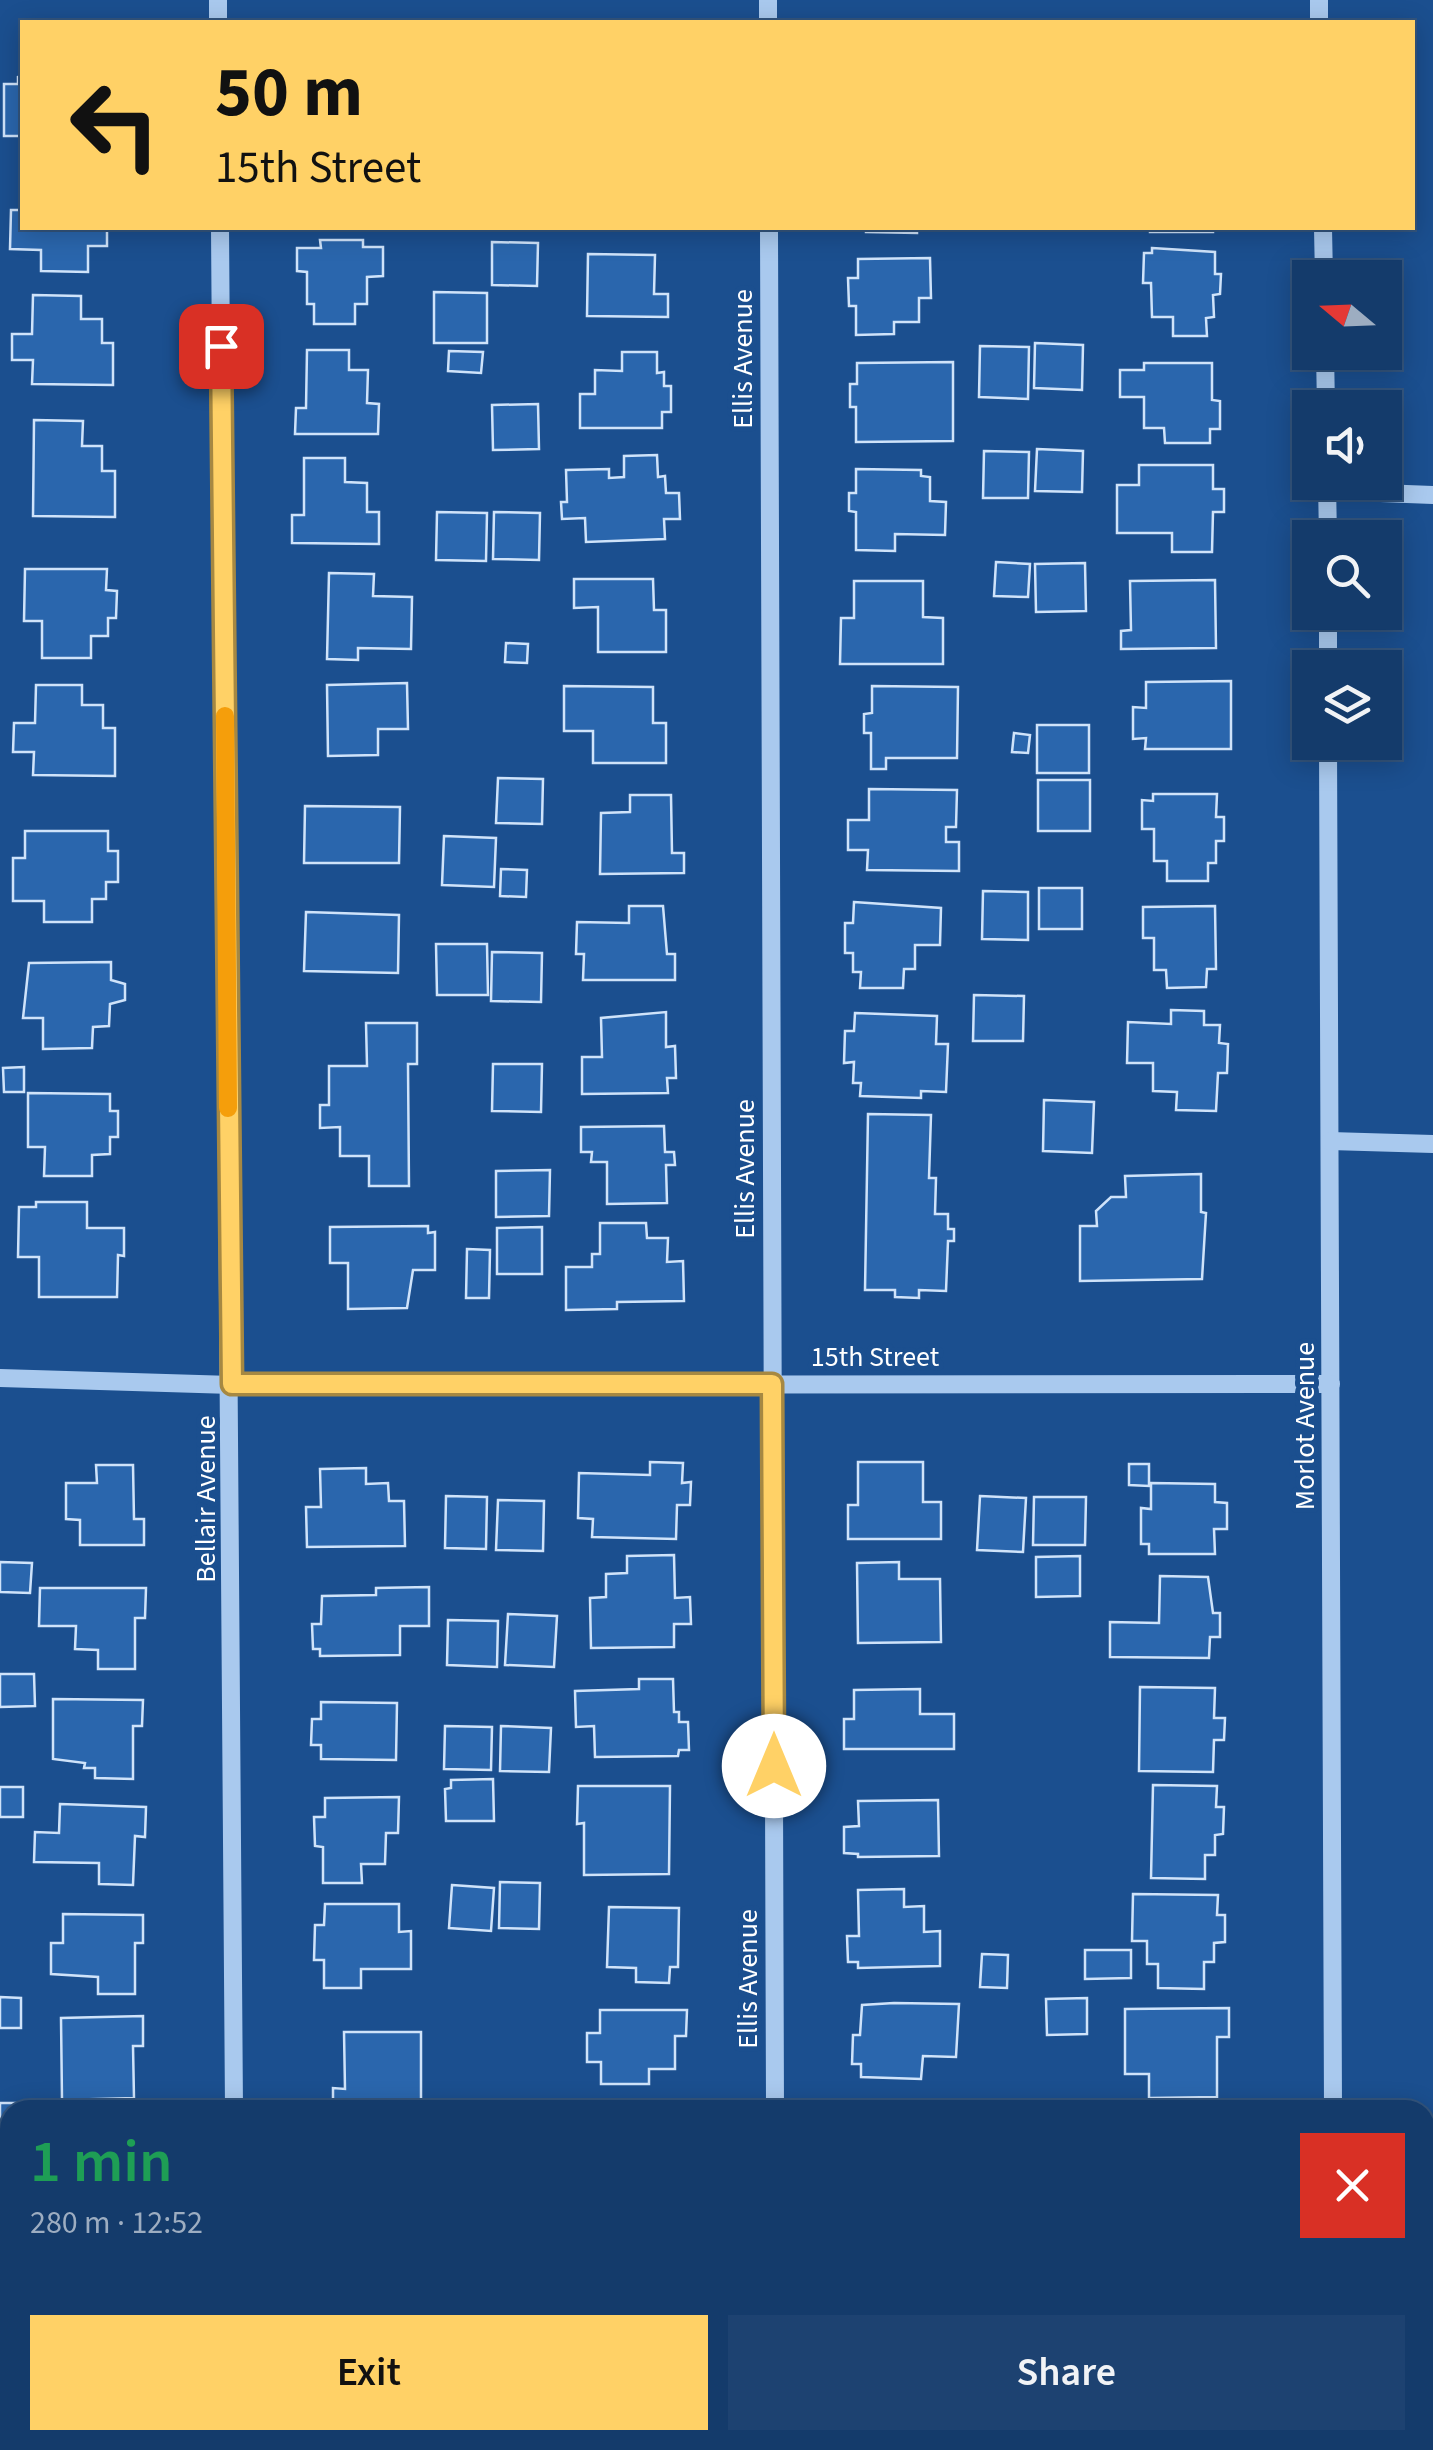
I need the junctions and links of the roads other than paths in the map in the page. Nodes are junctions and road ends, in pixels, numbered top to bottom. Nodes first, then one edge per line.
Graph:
1 (220, 230) edge
2 (769, 230) edge
3 (1323, 230) edge
4 (1324, 260) edge
5 (1402, 493) edge
6 (1433, 495) edge
7 (1328, 760) edge
8 (1330, 1141) junction
9 (1433, 1144) edge
10 (0, 1378) edge
11 (232, 1384) junction
12 (772, 1384) junction
13 (1331, 1384) junction
14 (234, 2100) edge
15 (774, 2100) edge
16 (1333, 2100) edge

1 - 11 street, Bellair Avenue
2 - 12 street, Ellis Avenue
3 - 4 street
5 - 6 street
7 - 8 street, Morlot Avenue
8 - 9 street
8 - 13 street, Morlot Avenue
10 - 11 street, 15th Street
11 - 12 street, 15th Street
11 - 14 street, Bellair Avenue
12 - 13 street, 15th Street
12 - 15 street, Ellis Avenue
13 - 16 street, Morlot Avenue

